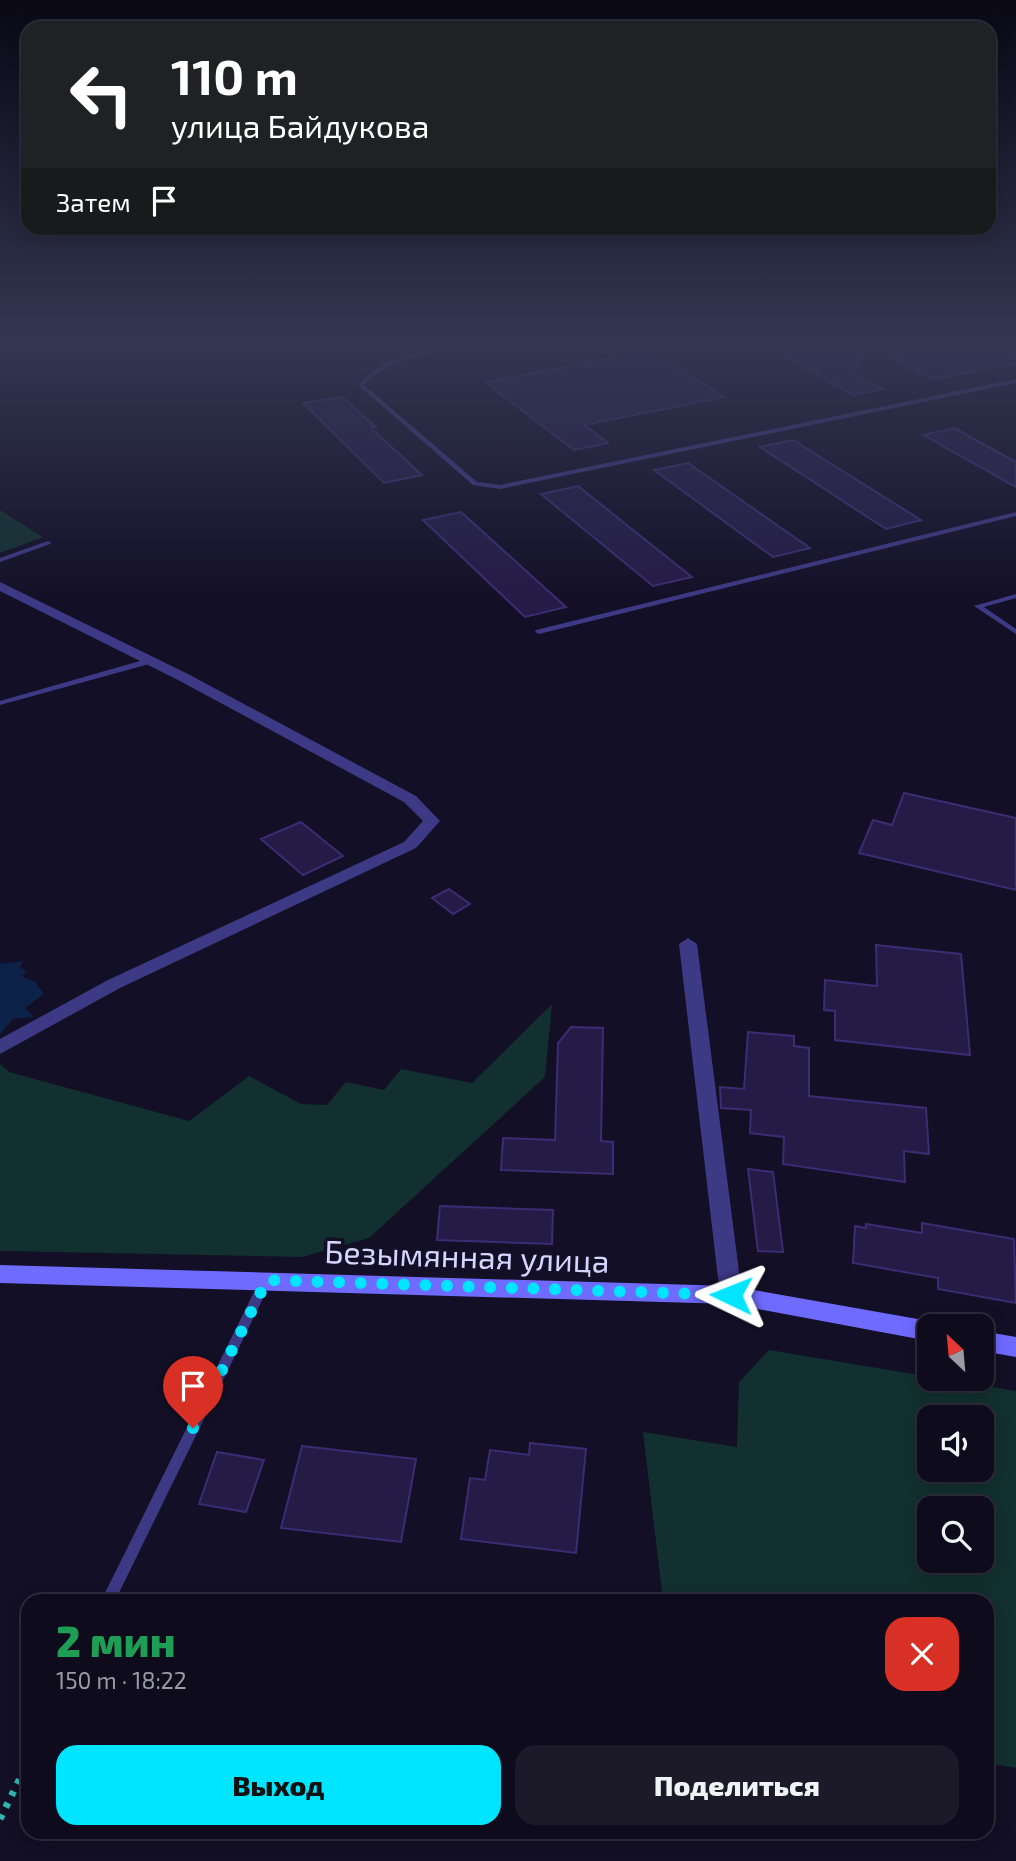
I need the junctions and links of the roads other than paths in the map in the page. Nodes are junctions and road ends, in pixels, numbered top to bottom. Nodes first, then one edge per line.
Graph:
1 (411, 429) edge
2 (783, 429) edge
3 (1016, 514) edge
4 (48, 543) dead end
5 (0, 560) edge
6 (0, 586) edge
7 (1016, 596) edge
8 (540, 632) dead end
9 (1016, 632) edge
10 (150, 661) junction
11 (0, 703) edge
12 (688, 944) dead end
13 (0, 1047) edge
14 (0, 1274) edge
15 (267, 1280) junction
16 (731, 1295) junction
17 (917, 1329) edge
18 (994, 1343) edge
19 (1016, 1347) edge
20 (111, 1594) edge

1 - 2 lane
3 - 8 lane
4 - 5 lane
6 - 10 street
7 - 9 lane
10 - 11 lane
10 - 13 street
12 - 16 street
14 - 15 main road, Безымянная улица
15 - 16 main road, Безымянная улица
15 - 20 lane
16 - 17 main road, Безымянная улица
18 - 19 main road

